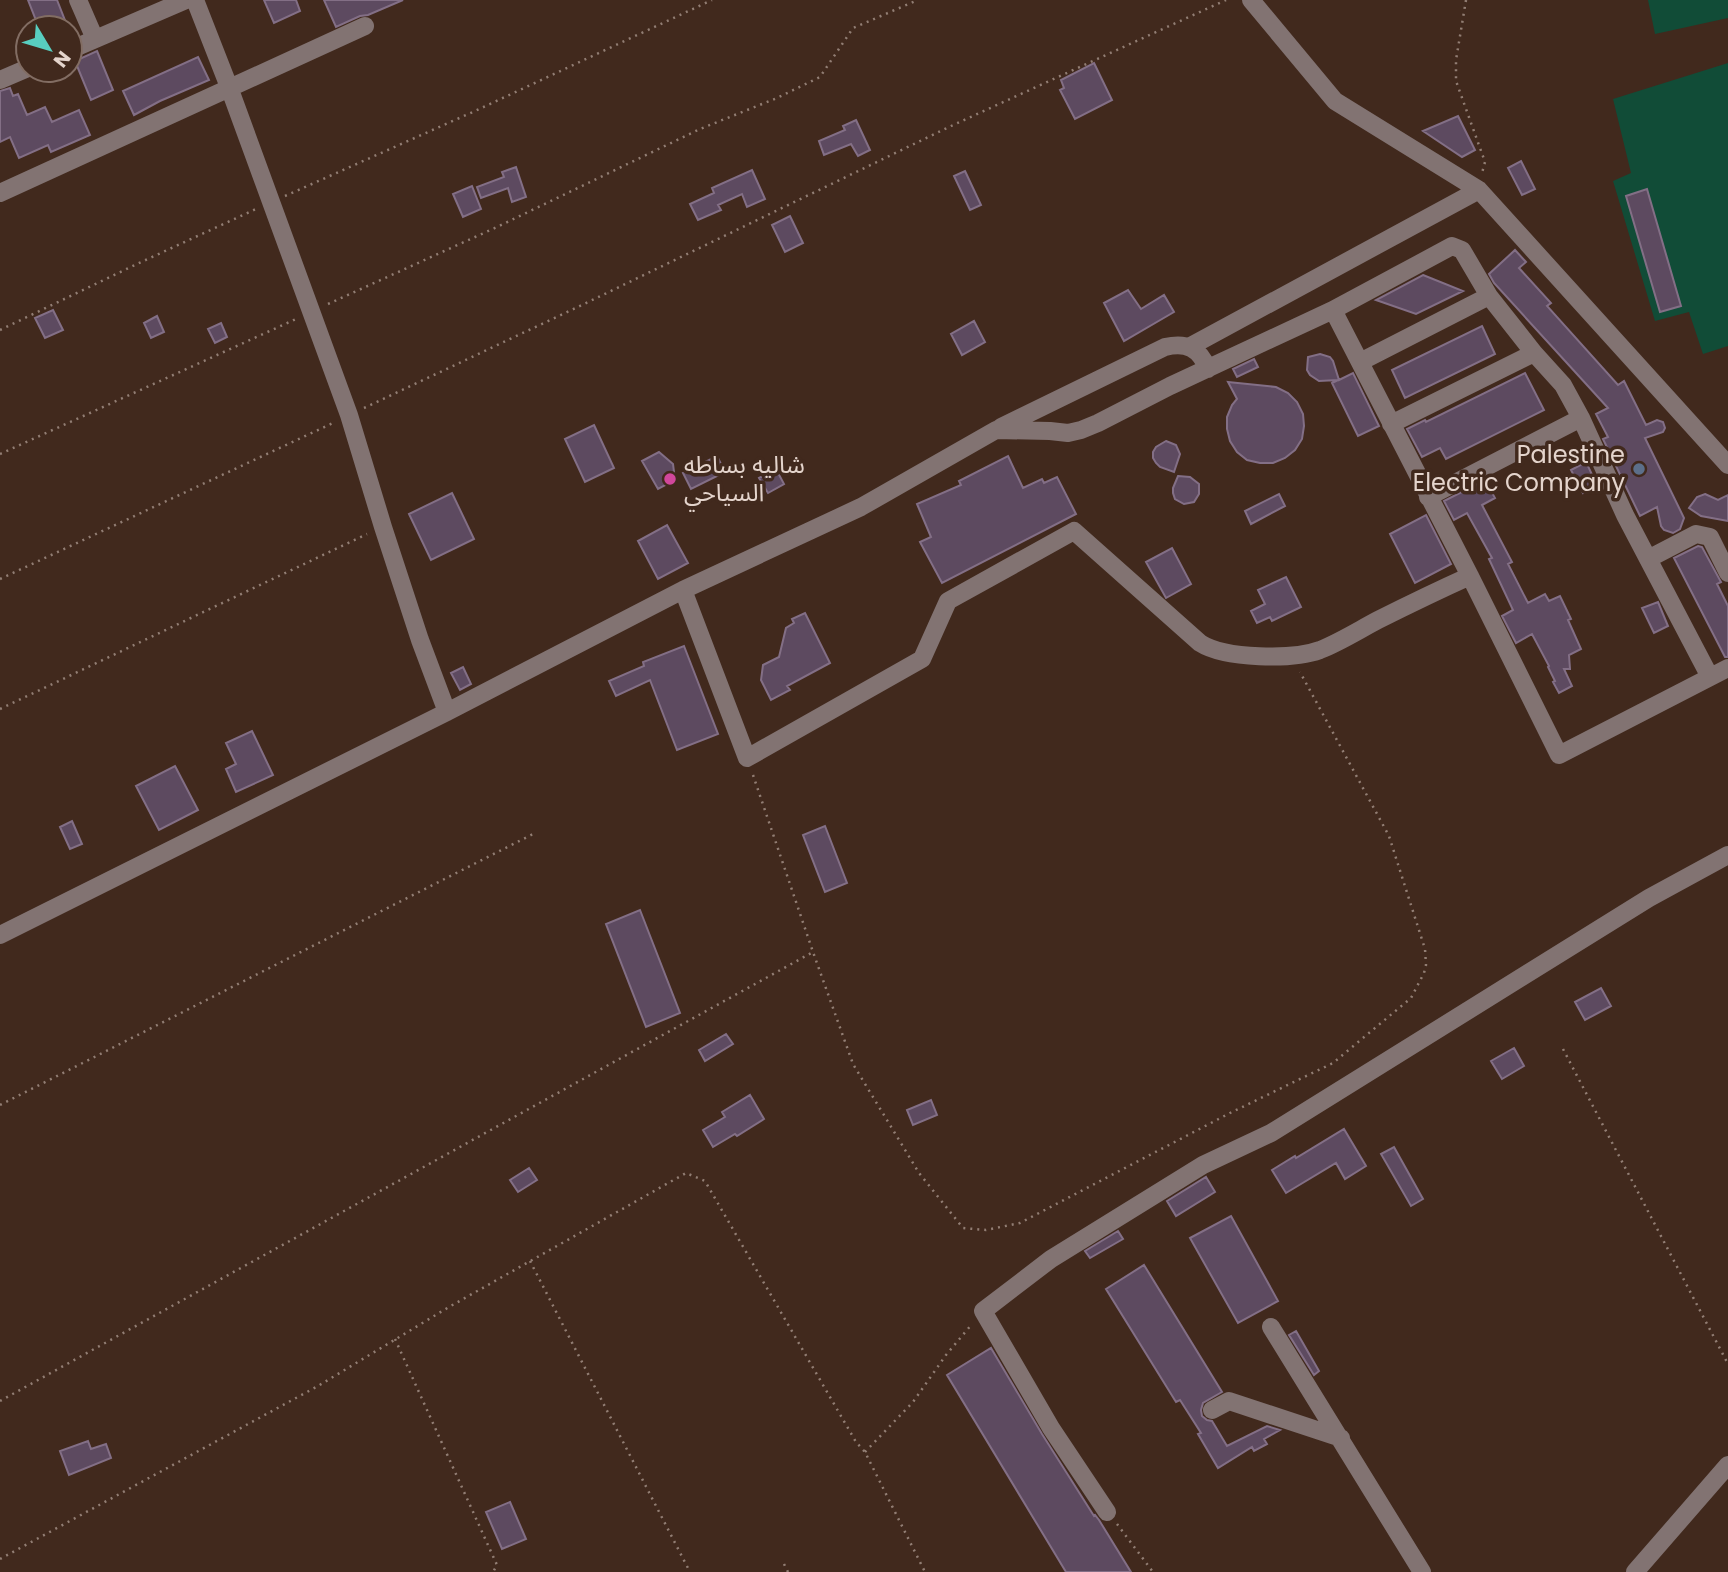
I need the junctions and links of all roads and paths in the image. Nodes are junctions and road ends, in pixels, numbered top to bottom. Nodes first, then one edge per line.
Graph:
1 (78, 0) edge
2 (186, 0) edge
3 (195, 0) edge
4 (712, 0) edge
5 (918, 0) edge
6 (1226, 0) edge
7 (1251, 0) edge
8 (1466, 0) edge
9 (365, 26) dead end
10 (95, 40) junction
11 (84, 44) edge
12 (229, 87) junction
13 (1479, 190) junction
14 (0, 193) edge
15 (272, 202) junction
16 (1489, 296) junction
17 (1333, 310) junction
18 (312, 312) junction
19 (0, 330) edge
20 (1189, 347) junction
21 (1534, 353) junction
22 (1360, 362) junction
23 (1208, 369) junction
24 (349, 415) junction
25 (1581, 418) junction
26 (1391, 424) junction
27 (996, 430) junction
28 (1720, 447) edge
29 (0, 454) edge
30 (1728, 465) edge
31 (1428, 498) junction
32 (383, 527) junction
33 (1648, 559) junction
34 (1728, 573) edge
35 (1470, 576) junction
36 (0, 579) edge
37 (683, 590) junction
38 (1292, 657) junction
39 (1728, 668) edge
40 (1710, 677) junction
41 (0, 709) edge
42 (447, 712) junction
43 (747, 758) junction
44 (535, 833) dead end
45 (1728, 855) edge
46 (0, 936) edge
47 (813, 952) junction
48 (1563, 1049) dead end
49 (0, 1105) edge
50 (530, 1261) junction
51 (983, 1311) junction
52 (1271, 1326) dead end
53 (395, 1339) junction
54 (1728, 1364) edge
55 (0, 1401) edge
56 (1212, 1410) dead end
57 (1341, 1438) junction
58 (865, 1452) junction
59 (1728, 1465) edge
60 (1107, 1512) joint
61 (0, 1559) edge
62 (783, 1564) dead end
63 (493, 1572) edge
64 (690, 1572) edge
65 (788, 1572) edge
66 (925, 1572) edge
67 (1153, 1572) edge
68 (1422, 1572) edge
69 (1635, 1572) edge

1 - 10 street
2 - 10 street
3 - 12 street
4 - 15 path
5 - 18 path
6 - 24 path
7 - 13 street
8 - 13 path
9 - 12 street
10 - 11 street
12 - 14 street
12 - 15 street
13 - 20 street
13 - 28 street
15 - 18 street
15 - 19 path
16 - 17 street
16 - 21 street
16 - 22 street
17 - 22 street
17 - 23 street
18 - 24 street
18 - 29 path
20 - 23 street
20 - 27 street
21 - 25 street
21 - 26 street
22 - 26 street
23 - 27 street
24 - 32 street
24 - 36 path
25 - 31 street
25 - 33 street
26 - 31 street
27 - 37 street
28 - 30 street
31 - 35 street
32 - 41 path
32 - 42 street
33 - 34 street
33 - 40 street
35 - 38 street
35 - 40 street
37 - 42 street
37 - 43 street
38 - 43 street
38 - 47 path
39 - 40 street
42 - 46 street
43 - 47 path
44 - 49 path
45 - 51 street
47 - 55 path
48 - 54 path
50 - 53 path
50 - 58 path
50 - 64 path
51 - 58 path
51 - 60 street
52 - 57 street
53 - 61 path
53 - 63 path
56 - 57 street
57 - 68 street
58 - 66 path
59 - 69 street
60 - 67 path
62 - 65 path

